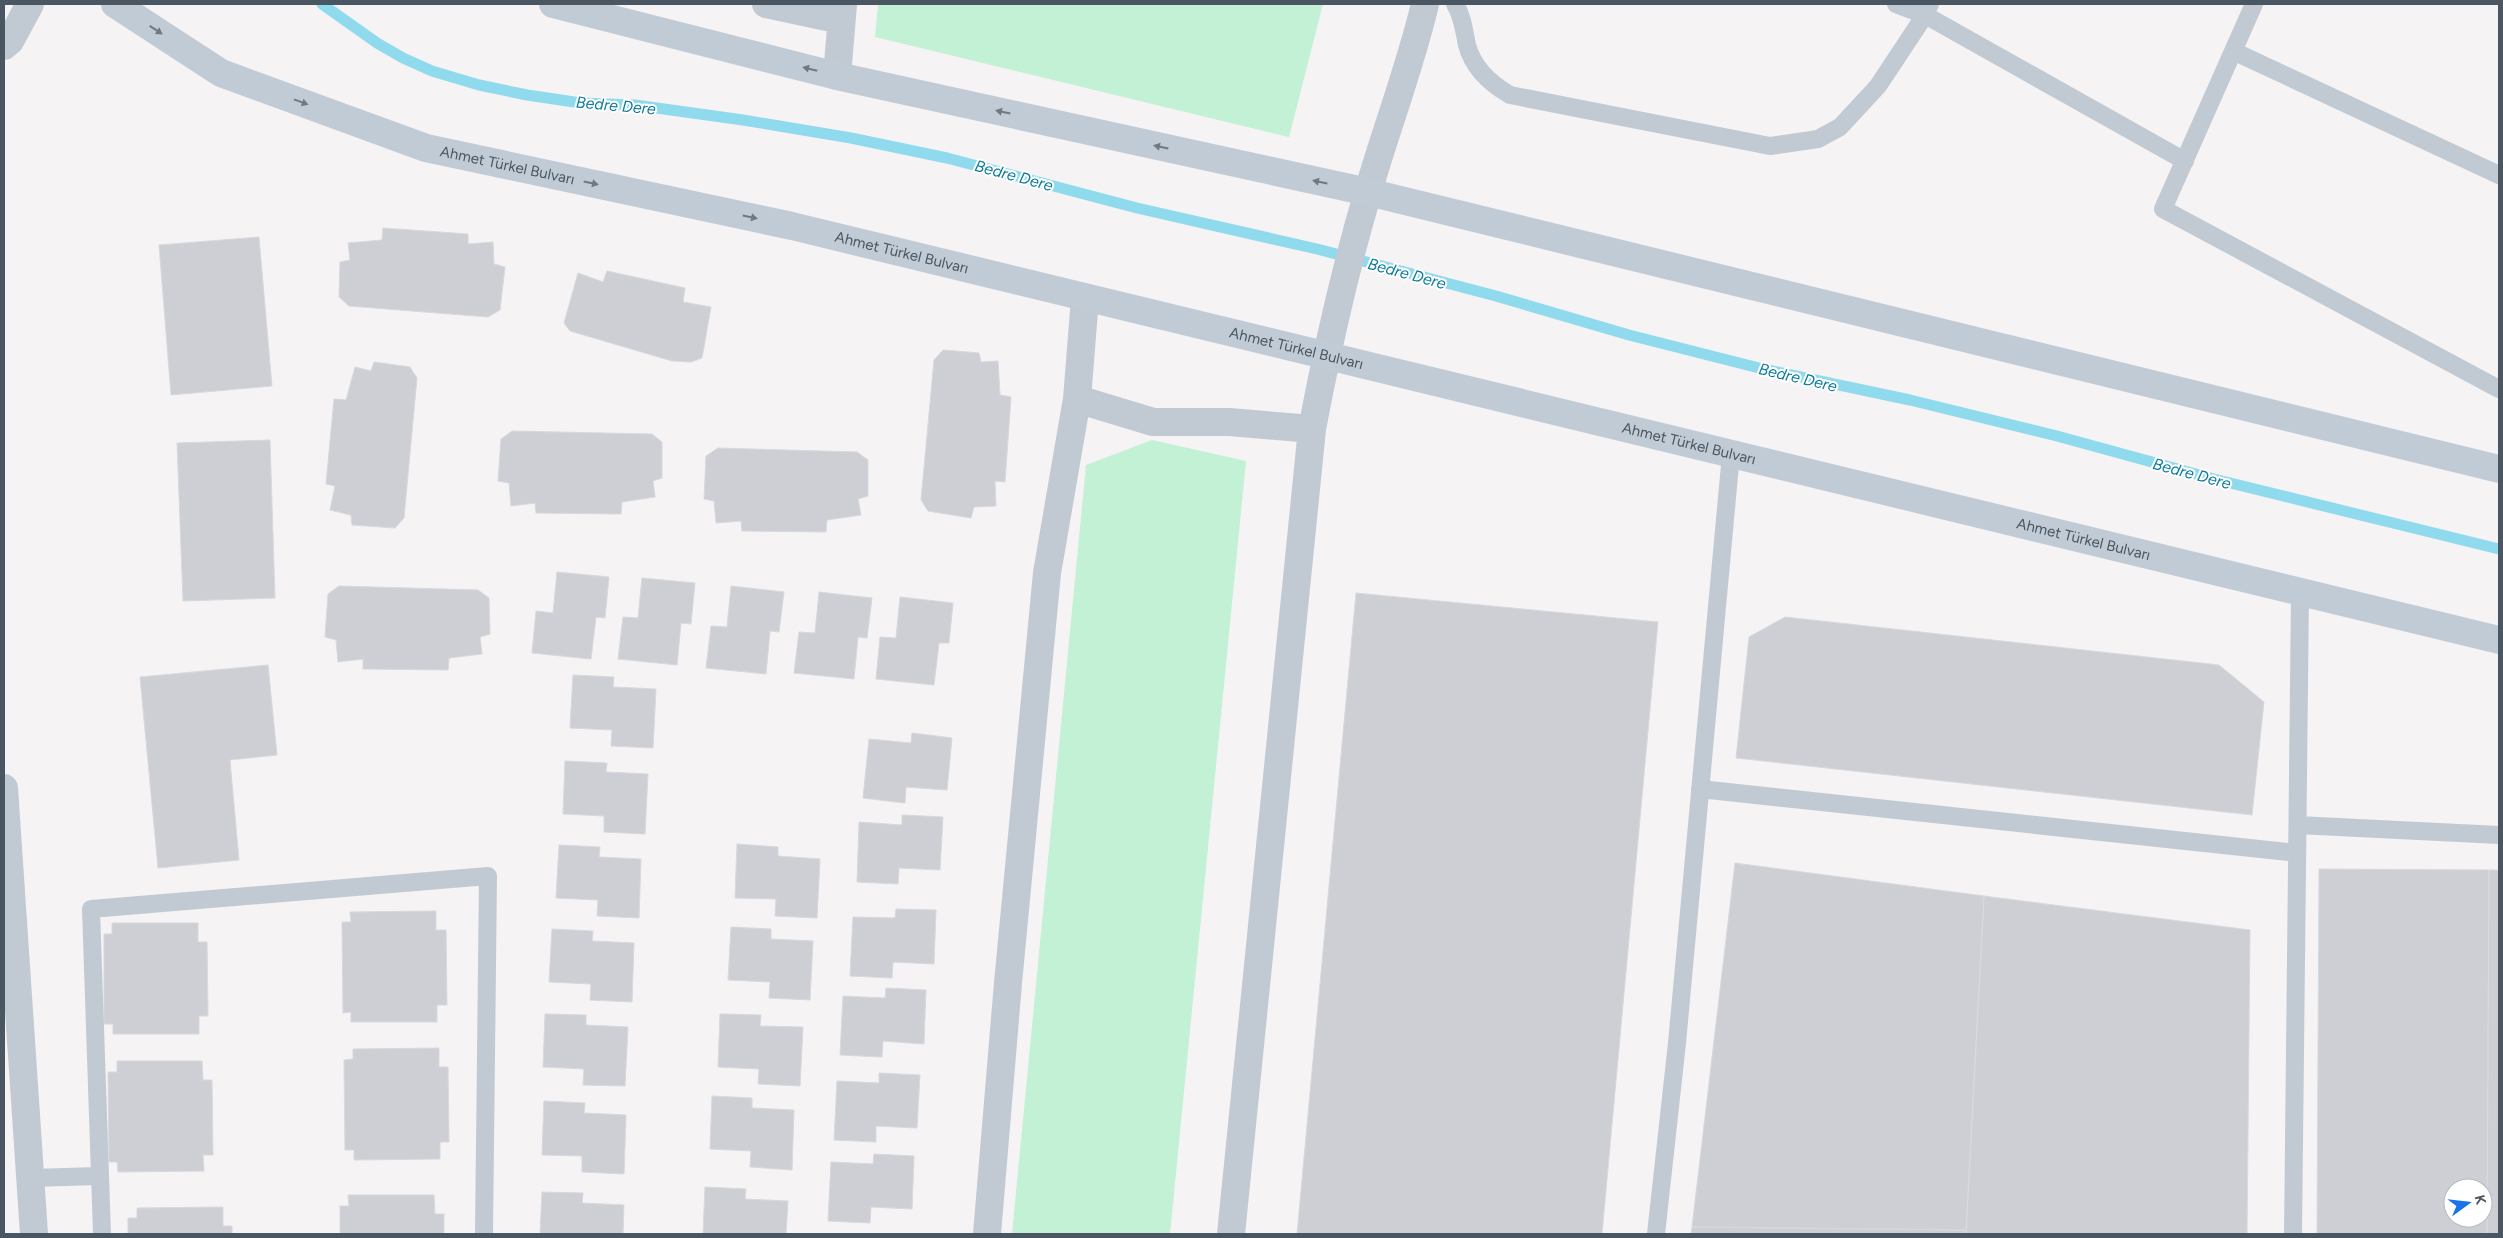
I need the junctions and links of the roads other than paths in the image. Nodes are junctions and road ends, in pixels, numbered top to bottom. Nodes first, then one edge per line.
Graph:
1 (30, 4) edge
2 (115, 4) edge
3 (553, 4) edge
4 (766, 4) edge
5 (1426, 4) edge
6 (1455, 4) edge
7 (1896, 4) edge
8 (2254, 4) edge
9 (1928, 9) edge
10 (842, 12) edge
11 (4, 46) edge
12 (2233, 51) junction
13 (837, 76) junction
14 (2185, 161) junction
15 (2499, 175) edge
16 (1368, 192) junction
17 (1085, 298) junction
18 (1326, 356) junction
19 (2499, 389) edge
20 (1077, 399) junction
21 (1312, 429) junction
22 (1731, 454) junction
23 (2499, 469) edge
24 (2300, 592) junction
25 (2499, 640) edge
26 (4, 788) edge
27 (1700, 789) junction
28 (2298, 824) junction
29 (2499, 835) edge
30 (2297, 853) junction
31 (99, 1176) junction
32 (31, 1178) junction
33 (34, 1234) edge
34 (102, 1234) edge
35 (484, 1234) edge
36 (987, 1234) edge
37 (1231, 1234) edge
38 (1656, 1234) edge
39 (2293, 1234) edge

1 - 11 street
2 -> 17 street, Ahmet Türkel Bulvarı
13 -> 3 street
4 - 10 street
5 - 16 street
6 - 9 lane
7 - 9 lane
8 - 12 lane
9 - 14 lane
10 - 13 street
12 - 14 lane
12 - 15 lane
16 -> 13 street
14 - 19 lane
16 - 18 street
16 - 23 street
17 - 18 street, Ahmet Türkel Bulvarı
17 - 20 street
18 - 21 street
18 - 22 street, Ahmet Türkel Bulvarı
20 - 21 street
20 - 36 street
21 - 37 street
22 - 24 street, Ahmet Türkel Bulvarı
22 - 27 lane
24 - 25 street, Ahmet Türkel Bulvarı
24 - 28 lane
26 - 32 street
27 - 30 lane
27 - 38 lane
28 - 29 lane
28 - 30 lane
30 - 39 lane
31 - 32 lane
31 - 34 lane
31 - 35 lane
32 - 33 street

